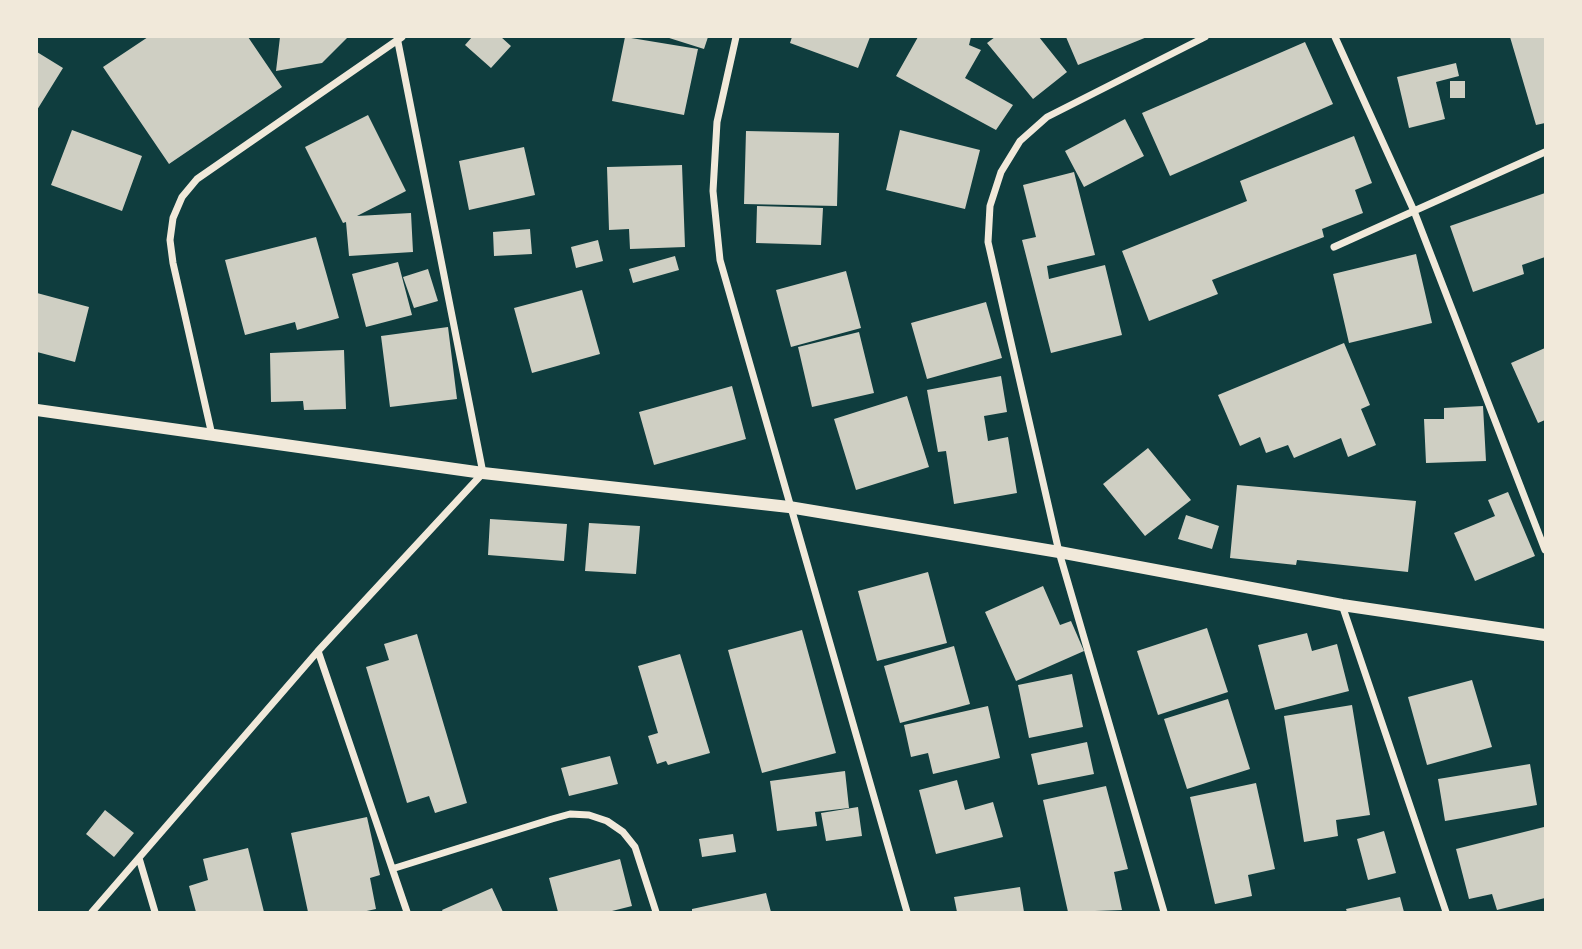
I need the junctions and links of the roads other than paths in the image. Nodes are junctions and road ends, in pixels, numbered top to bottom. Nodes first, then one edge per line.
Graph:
1 (736, 37) edge
2 (1205, 37) edge
3 (1335, 37) edge
4 (399, 38) edge
5 (1545, 152) edge
6 (1414, 211) junction
7 (1334, 247) dead end
8 (37, 410) edge
9 (212, 436) junction
10 (483, 473) junction
11 (789, 507) junction
12 (1545, 550) edge
13 (1059, 552) junction
14 (1342, 605) junction
15 (1545, 635) edge
16 (318, 651) junction
17 (139, 858) junction
18 (395, 868) junction
19 (92, 912) edge
20 (155, 912) edge
21 (407, 912) edge
22 (656, 912) edge
23 (907, 912) edge
24 (1164, 912) edge
25 (1446, 912) edge

1 - 11 street
2 - 13 street
3 - 6 street
4 - 9 street
4 - 10 street
5 - 6 street
6 - 7 street
6 - 12 street
8 - 9 street
9 - 10 street
10 - 11 street
10 - 16 street
11 - 13 street
11 - 23 street
13 - 14 street
13 - 24 street
14 - 15 street
14 - 25 street
16 - 17 street
16 - 18 street
17 - 19 street
17 - 20 street
18 - 21 street
18 - 22 street

